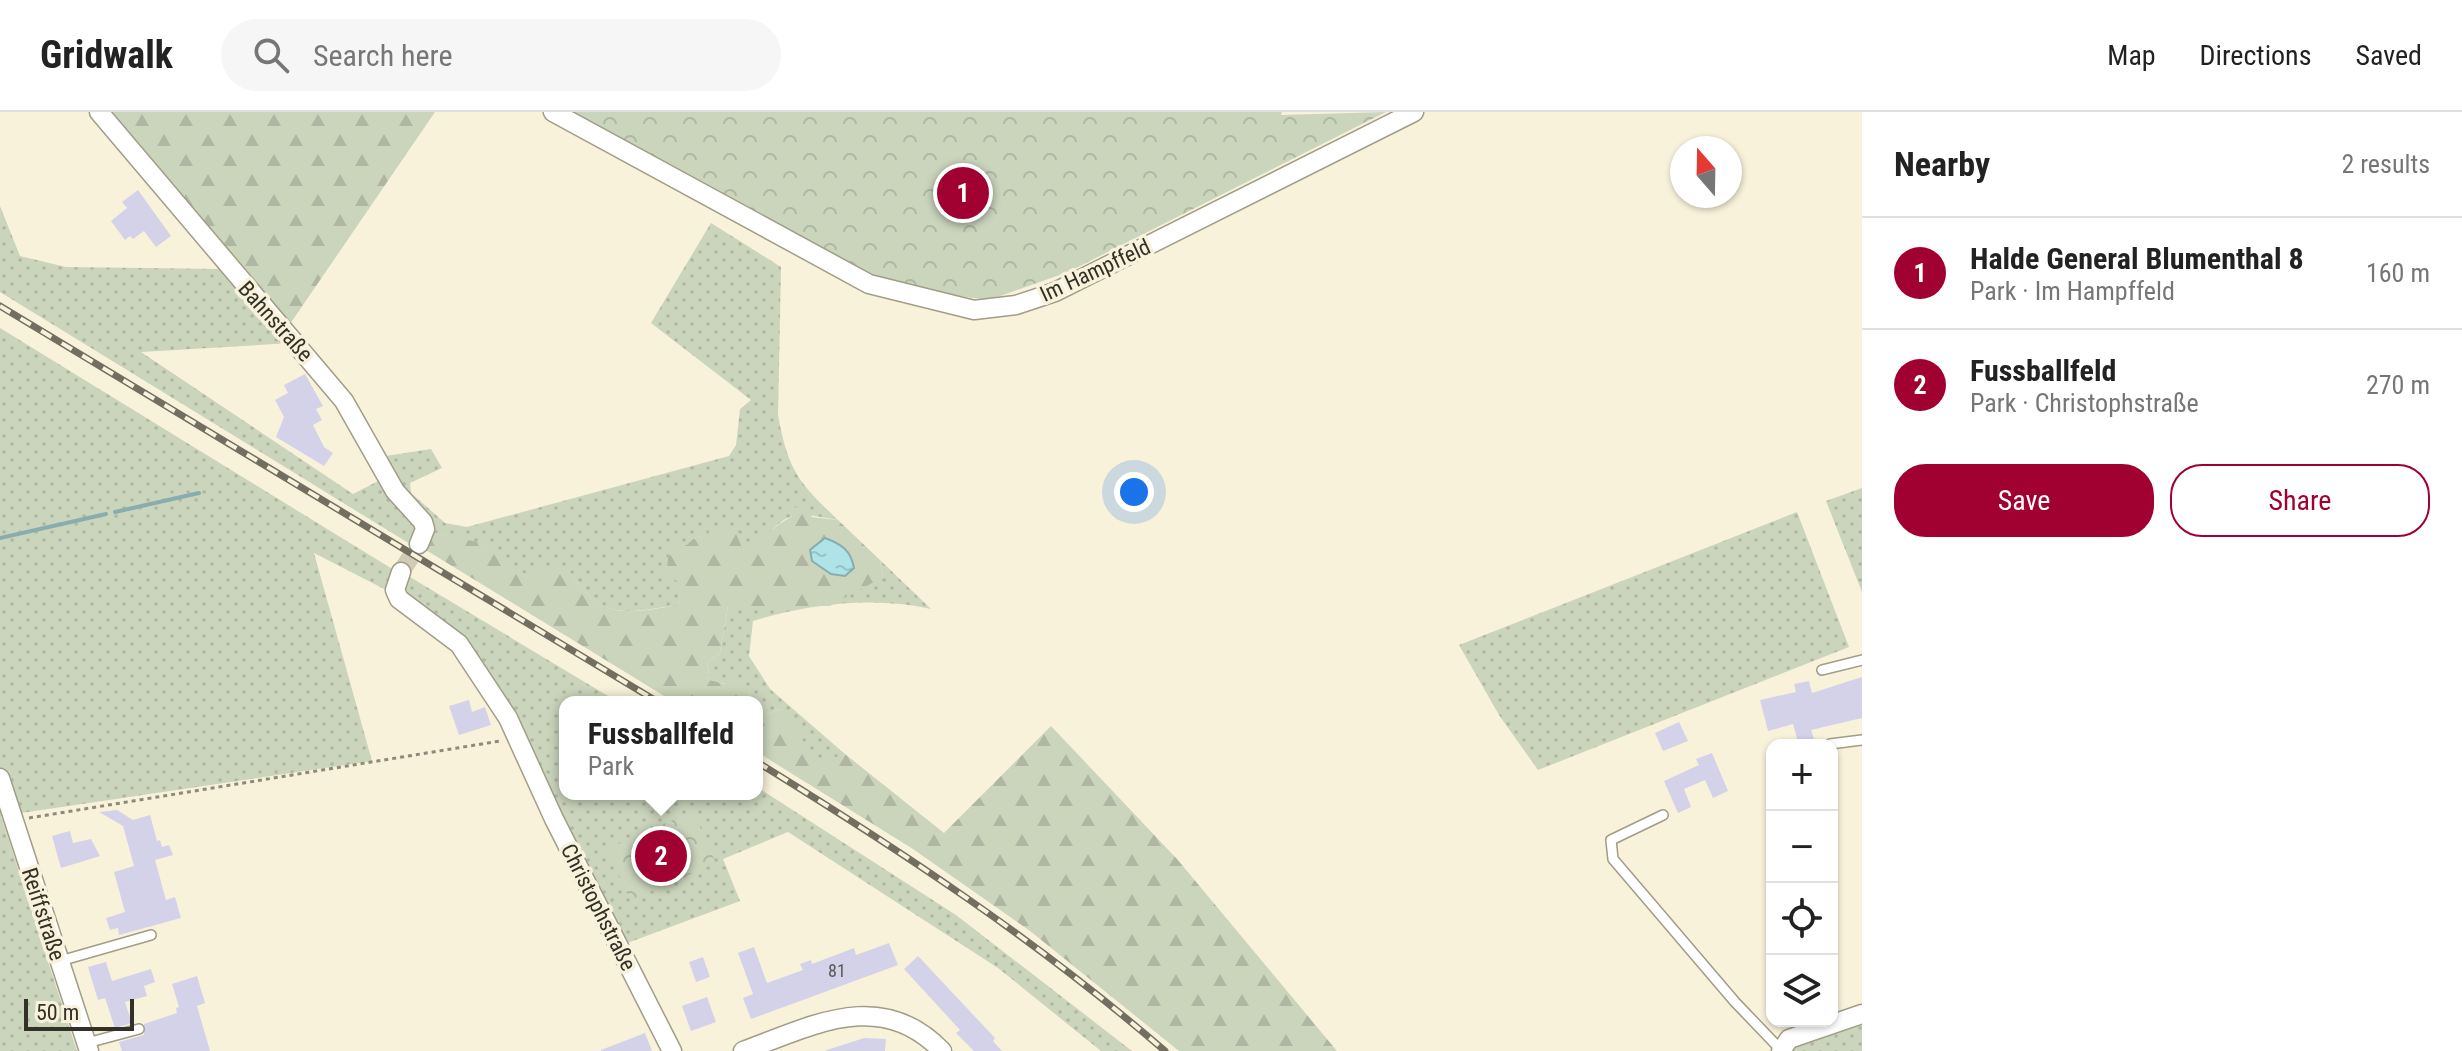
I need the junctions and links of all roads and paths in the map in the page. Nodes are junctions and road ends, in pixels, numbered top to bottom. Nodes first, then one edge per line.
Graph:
1 (99, 112) edge
2 (553, 112) edge
3 (1414, 112) edge
4 (419, 544) tunnel mouth
5 (401, 572) tunnel mouth
6 (1862, 660) edge
7 (1822, 670) dead end
8 (517, 738) junction
9 (1862, 740) edge
10 (1838, 743) edge
11 (0, 778) edge
12 (1663, 815) dead end
13 (14, 821) junction
14 (151, 935) dead end
15 (60, 961) junction
16 (1862, 1014) edge
17 (139, 1029) dead end
18 (88, 1047) edge
19 (672, 1051) edge
20 (743, 1051) edge
21 (942, 1051) edge
22 (1781, 1051) edge

1 - 4 street, Bahnstraße
2 - 3 street, Im Hampffeld
5 - 8 street, Christophstraße
6 - 7 lane
8 - 13 path
8 - 19 street, Christophstraße
9 - 10 lane
11 - 13 street, Reiffstraße
12 - 22 lane
13 - 15 street, Reiffstraße
14 - 15 lane
15 - 18 street, Reiffstraße
16 - 22 street
17 - 18 lane
20 - 21 street

